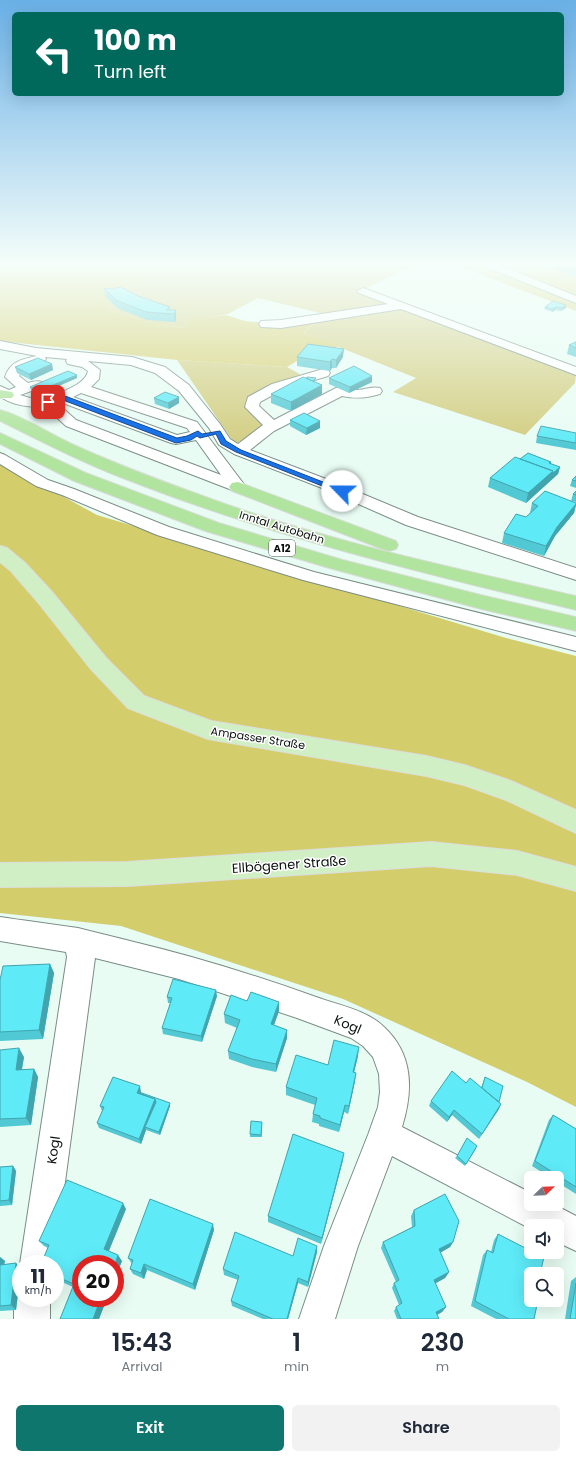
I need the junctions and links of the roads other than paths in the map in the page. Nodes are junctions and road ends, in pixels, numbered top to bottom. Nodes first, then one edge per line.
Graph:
1 (455, 326) edge
2 (0, 345) edge
3 (0, 355) edge
4 (40, 359) junction
5 (576, 371) edge
6 (323, 373) edge
7 (28, 388) junction
8 (80, 388) junction
9 (375, 391) dead end
10 (2, 393) edge
11 (63, 398) junction
12 (48, 402) junction
13 (295, 415) junction
14 (0, 416) edge
15 (317, 420) edge
16 (269, 428) junction
17 (218, 432) junction
18 (199, 434) junction
19 (0, 438) edge
20 (176, 440) junction
21 (239, 451) junction
22 (214, 455) junction
23 (0, 458) edge
24 (238, 487) junction
25 (0, 552) edge
26 (576, 574) edge
27 (494, 584) junction
28 (576, 603) edge
29 (576, 624) edge
30 (576, 644) edge
31 (576, 822) edge
32 (0, 874) edge
33 (576, 879) edge
34 (0, 929) edge
35 (78, 941) junction
36 (384, 1135) junction
37 (576, 1234) edge
38 (38, 1255) edge
39 (32, 1307) edge
40 (32, 1319) edge
41 (317, 1319) edge

1 - 5 street
2 - 17 street
3 - 4 street
4 - 7 street
4 - 8 street
6 - 16 street
7 - 10 street
7 - 11 street
8 - 11 street
8 - 18 street
9 - 13 street
10 - 12 street
11 - 12 street
11 - 20 street
12 - 24 street
13 - 15 street
13 - 16 street
14 - 27 highway, Inntal Autobahn / A12
16 - 21 street
17 - 18 street
17 - 21 street
18 - 20 street
18 - 22 street
19 - 29 highway, Inntal Autobahn / A12
20 - 22 street
21 - 26 street
22 - 24 street
23 - 30 street
24 - 27 highway
25 - 31 main road, Ampasser Straße
27 - 28 highway, Inntal Autobahn / A12
32 - 33 main road, Ellbögener Straße
34 - 35 street, Kogl
35 - 36 street, Kogl
35 - 38 street, Kogl
36 - 37 street
36 - 41 street, Kogl
39 - 40 street

